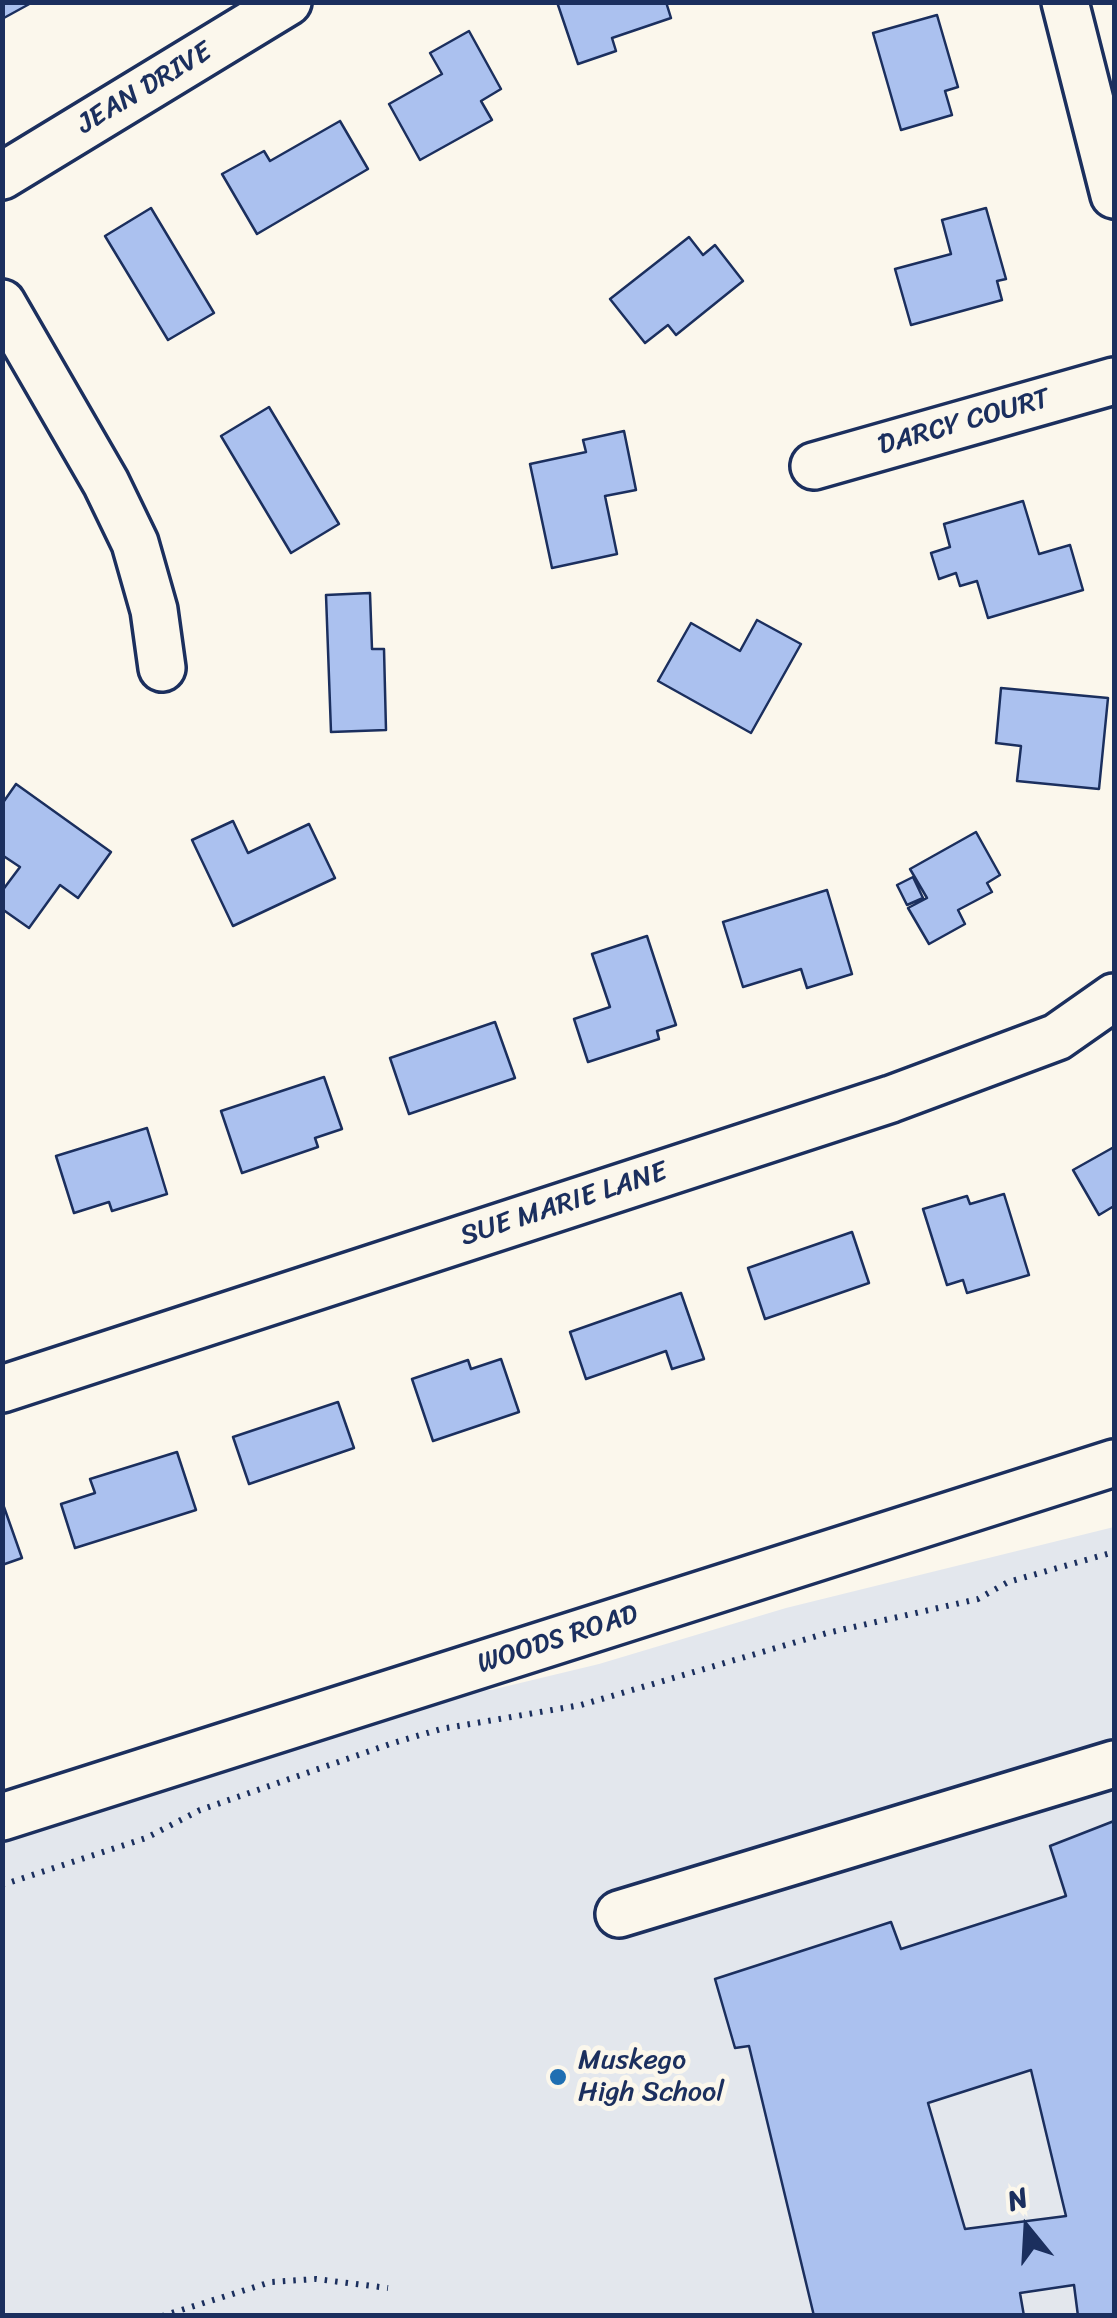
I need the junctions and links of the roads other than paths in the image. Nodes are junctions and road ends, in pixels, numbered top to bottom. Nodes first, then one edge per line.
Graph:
1 (288, 2) edge
2 (1065, 2) edge
3 (2, 176) edge
4 (1114, 195) edge
5 (2, 304) edge
6 (1114, 381) edge
7 (814, 466) dead end
8 (162, 668) dead end
9 (1114, 996) edge
10 (2, 1389) edge
11 (1114, 1464) edge
12 (1114, 1764) edge
13 (2, 1817) edge
14 (620, 1914) dead end

1 - 3 street, JEAN DRIVE
2 - 4 street
5 - 8 street
6 - 7 street, DARCY COURT
9 - 10 street, SUE MARIE LANE
11 - 13 street, WOODS ROAD
12 - 14 street

